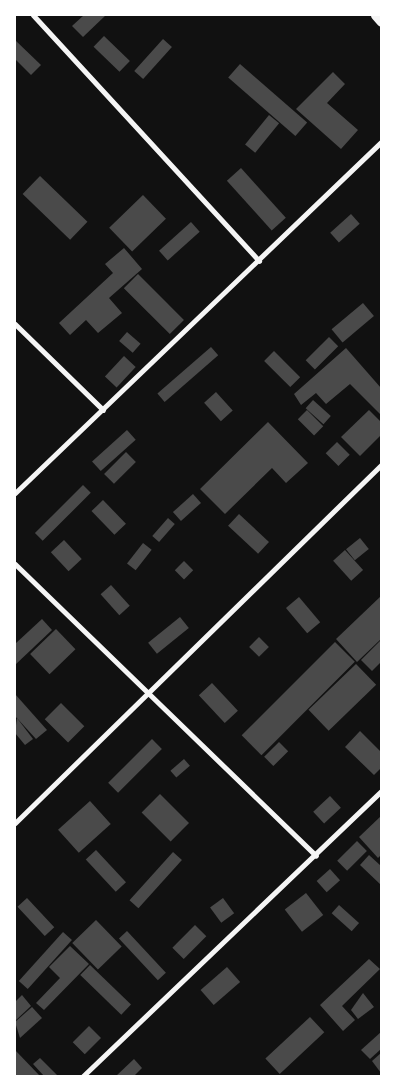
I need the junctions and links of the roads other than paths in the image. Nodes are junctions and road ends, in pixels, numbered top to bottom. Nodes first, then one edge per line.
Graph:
1 (33, 15) edge
2 (375, 15) edge
3 (381, 22) edge
4 (381, 142) edge
5 (259, 261) junction
6 (15, 324) edge
7 (103, 410) junction
8 (381, 465) edge
9 (15, 493) edge
10 (15, 564) edge
11 (150, 692) junction
12 (381, 791) edge
13 (15, 823) edge
14 (316, 856) junction
15 (83, 1076) edge

1 - 5 street
2 - 3 street
4 - 5 street
5 - 7 street
6 - 7 street
7 - 9 street
8 - 11 street
10 - 11 street
11 - 13 street
11 - 14 street
12 - 14 street
14 - 15 street

